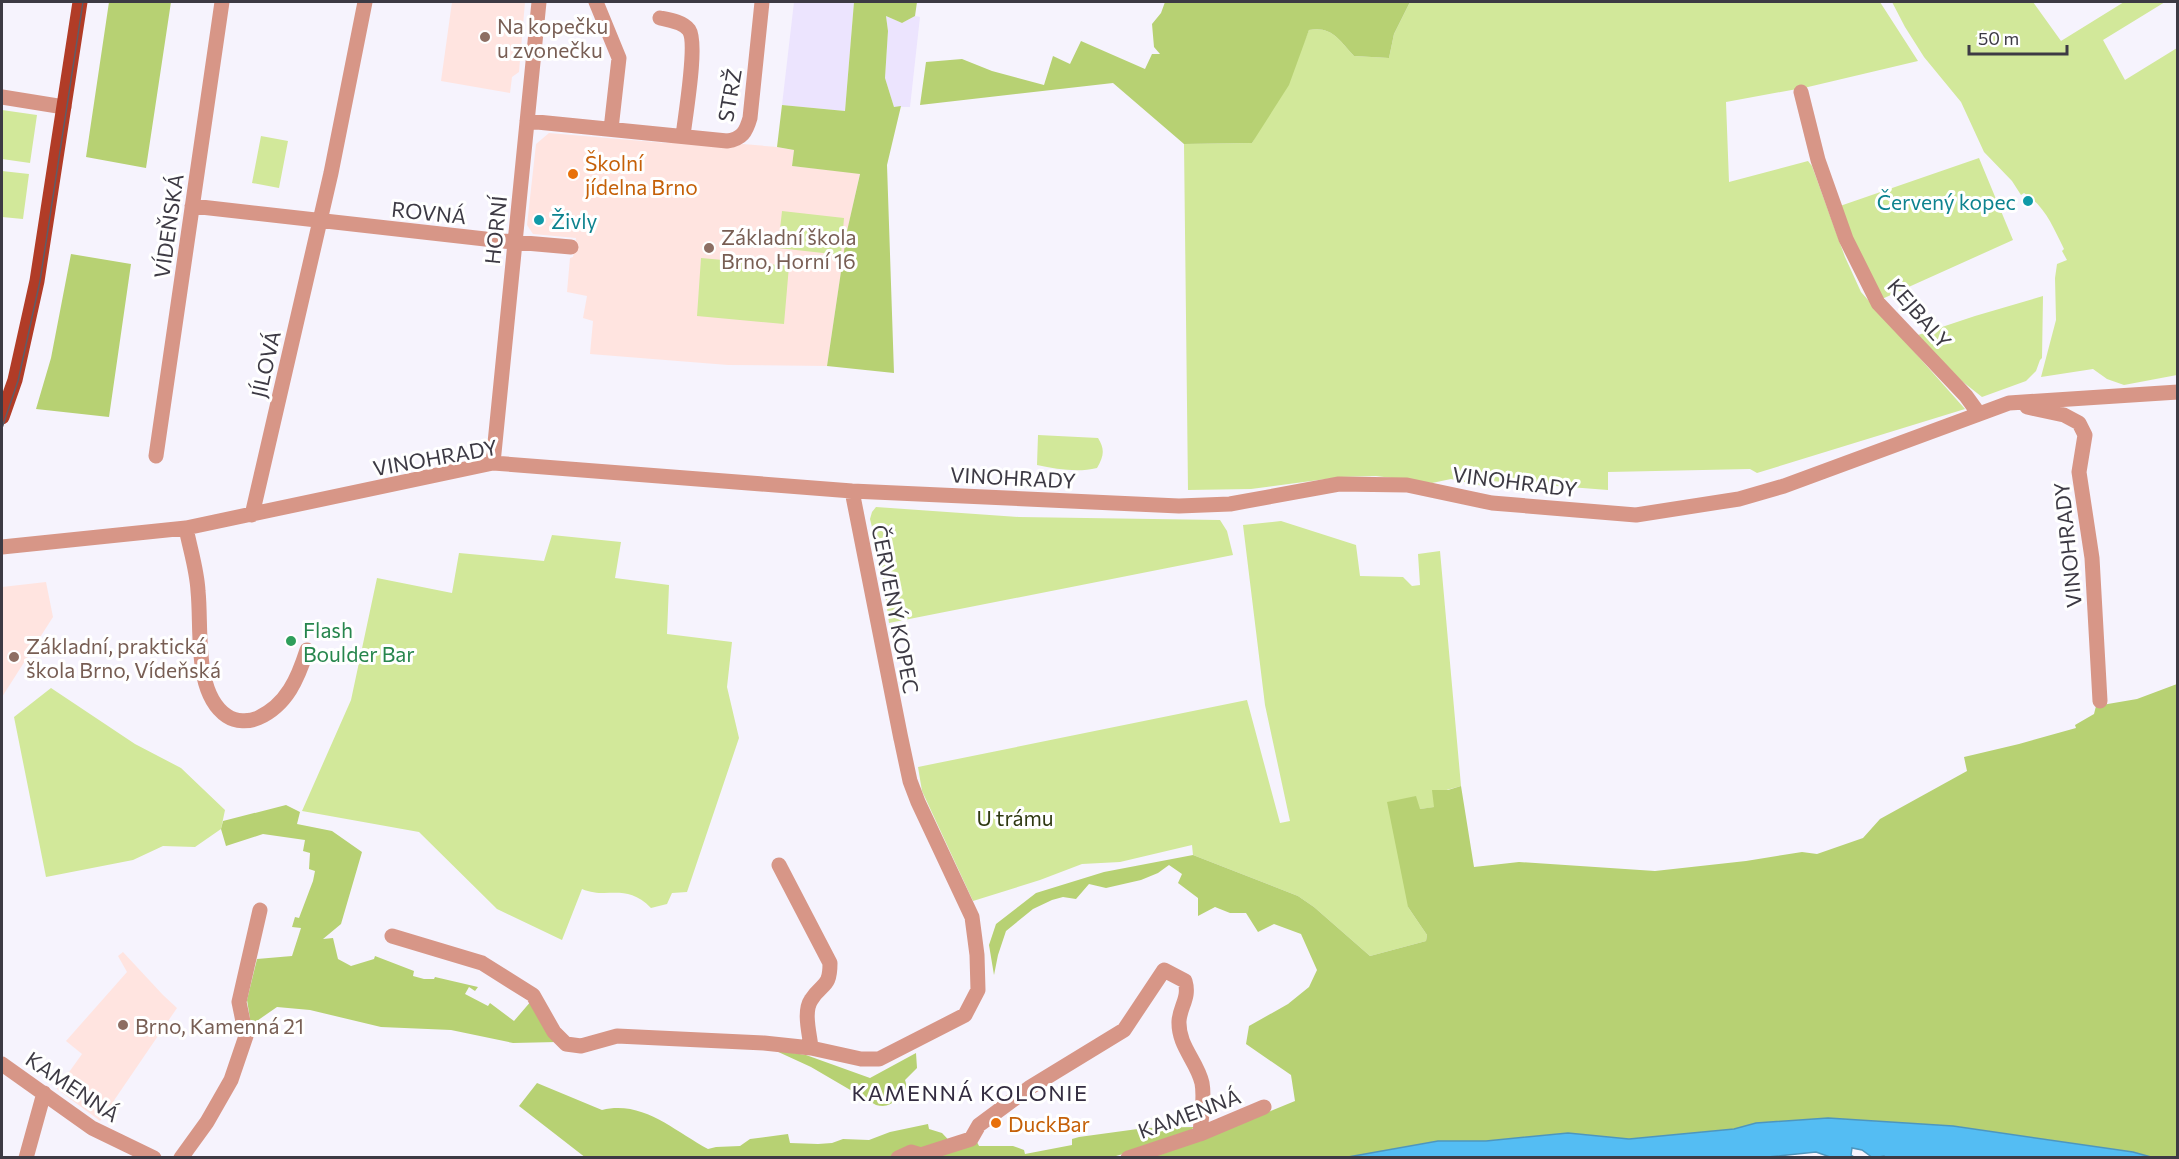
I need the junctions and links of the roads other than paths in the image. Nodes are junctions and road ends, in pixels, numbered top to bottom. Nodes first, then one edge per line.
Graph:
1 (80, 2) edge
2 (222, 2) edge
3 (365, 2) edge
4 (539, 2) edge
5 (596, 2) edge
6 (762, 2) edge
7 (660, 18) dead end
8 (1801, 92) dead end
9 (2, 97) edge
10 (64, 107) junction
11 (526, 121) junction
12 (612, 129) junction
13 (683, 136) junction
14 (192, 206) junction
15 (319, 221) junction
16 (514, 242) junction
17 (571, 247) dead end
18 (2178, 392) edge
19 (2009, 403) junction
20 (1979, 414) junction
21 (2, 417) edge
22 (156, 456) dead end
23 (493, 464) junction
24 (852, 491) junction
25 (252, 515) junction
26 (186, 528) junction
27 (2, 547) edge
28 (307, 650) dead end
29 (2100, 701) dead end
30 (779, 865) dead end
31 (260, 910) dead end
32 (392, 936) dead end
33 (811, 1048) junction
34 (2, 1064) edge
35 (44, 1093) junction
36 (1264, 1107) dead end
37 (1200, 1134) junction
38 (26, 1158) edge
39 (154, 1158) edge
40 (181, 1158) edge
41 (898, 1158) edge
42 (1128, 1158) edge

1 - 10 main road
2 - 14 street, VÍDEŇSKÁ
3 - 15 street, JÍLOVÁ
4 - 11 street, HORNÍ
5 - 12 street
6 - 13 street, STRŽ
7 - 13 street, STRŽ
8 - 20 street, KEJBALY
9 - 10 street
10 - 21 main road
11 - 12 street, STRŽ
11 - 16 street, HORNÍ
12 - 13 street, STRŽ
14 - 15 street
14 - 22 street, VÍDEŇSKÁ
15 - 16 street, ROVNÁ
15 - 25 street, JÍLOVÁ
16 - 17 street, ROVNÁ
16 - 23 street, HORNÍ
18 - 19 street, VINOHRADY
19 - 20 street, VINOHRADY
19 - 29 street, VINOHRADY
20 - 24 street, VINOHRADY
23 - 24 street, VINOHRADY
23 - 25 street, VINOHRADY
24 - 33 street, ČERVENÝ KOPEC
25 - 26 street, VINOHRADY
26 - 27 street, VINOHRADY
26 - 28 street
30 - 33 street
31 - 40 street
32 - 33 street, ČERVENÝ KOPEC
34 - 35 street, KAMENNÁ
35 - 38 street
35 - 39 street, KAMENNÁ
36 - 37 street, KAMENNÁ
37 - 41 street
37 - 42 street, KAMENNÁ

